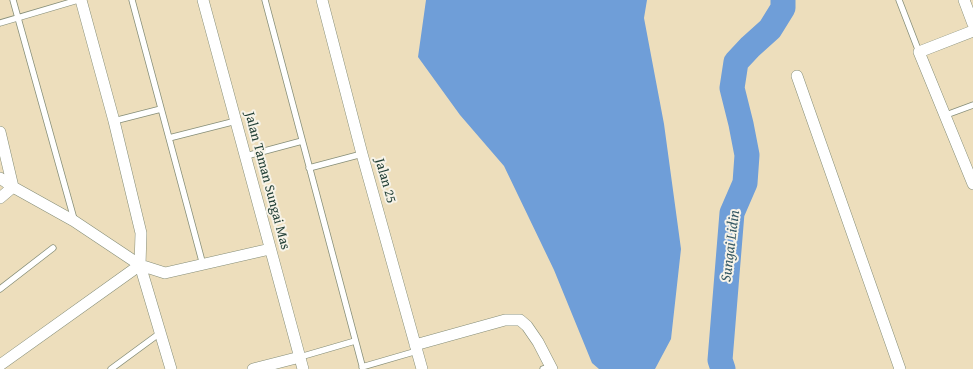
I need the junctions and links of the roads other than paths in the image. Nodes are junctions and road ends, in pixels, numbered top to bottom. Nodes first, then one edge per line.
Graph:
1 (13, 0) edge
2 (78, 0) edge
3 (81, 0) edge
4 (132, 0) edge
5 (203, 0) edge
6 (265, 0) edge
7 (322, 0) edge
8 (899, 0) edge
9 (964, 0) edge
10 (18, 18) junction
11 (0, 23) edge
12 (973, 24) edge
13 (973, 31) edge
14 (920, 52) junction
15 (797, 76) dead end
16 (973, 104) edge
17 (161, 109) junction
18 (946, 115) junction
19 (114, 121) junction
20 (236, 121) junction
21 (0, 132) edge
22 (169, 138) junction
23 (302, 141) junction
24 (362, 154) junction
25 (246, 156) junction
26 (309, 168) junction
27 (0, 178) edge
28 (972, 178) edge
29 (13, 187) junction
30 (0, 198) edge
31 (74, 221) junction
32 (54, 248) dead end
33 (270, 248) junction
34 (140, 265) junction
35 (203, 265) junction
36 (0, 289) edge
37 (160, 333) junction
38 (355, 341) junction
39 (416, 348) junction
40 (300, 357) junction
41 (0, 365) edge
42 (363, 368) edge
43 (549, 368) edge
44 (111, 369) edge
45 (171, 369) edge
46 (254, 369) edge
47 (303, 369) edge
48 (422, 369) edge
49 (900, 369) edge

1 - 10 lane
2 - 10 lane
3 - 19 street
4 - 17 lane
5 - 20 street, Jalan Taman Sungai Mas
6 - 23 lane
7 - 24 street, Jalan 25
8 - 14 lane
9 - 12 street
10 - 11 lane
10 - 31 lane
13 - 14 street
14 - 18 street
15 - 49 street
16 - 18 lane
17 - 19 lane
17 - 22 lane
18 - 28 street
19 - 34 street
20 - 22 lane
20 - 25 street, Jalan Taman Sungai Mas
21 - 29 street
22 - 35 lane
23 - 25 lane
23 - 26 lane
24 - 26 lane
24 - 39 street, Jalan 25
25 - 33 street, Jalan Taman Sungai Mas
26 - 38 lane
27 - 29 street
29 - 30 street
29 - 31 street
31 - 34 street
32 - 36 lane
33 - 35 street
33 - 40 street, Jalan Taman Sungai Mas
34 - 35 street
34 - 37 street
34 - 41 street
37 - 44 lane
37 - 45 street
38 - 40 lane
38 - 42 lane
39 - 42 lane
39 - 43 street
39 - 48 street, Jalan 25
40 - 46 street
40 - 47 street, Jalan Taman Sungai Mas

